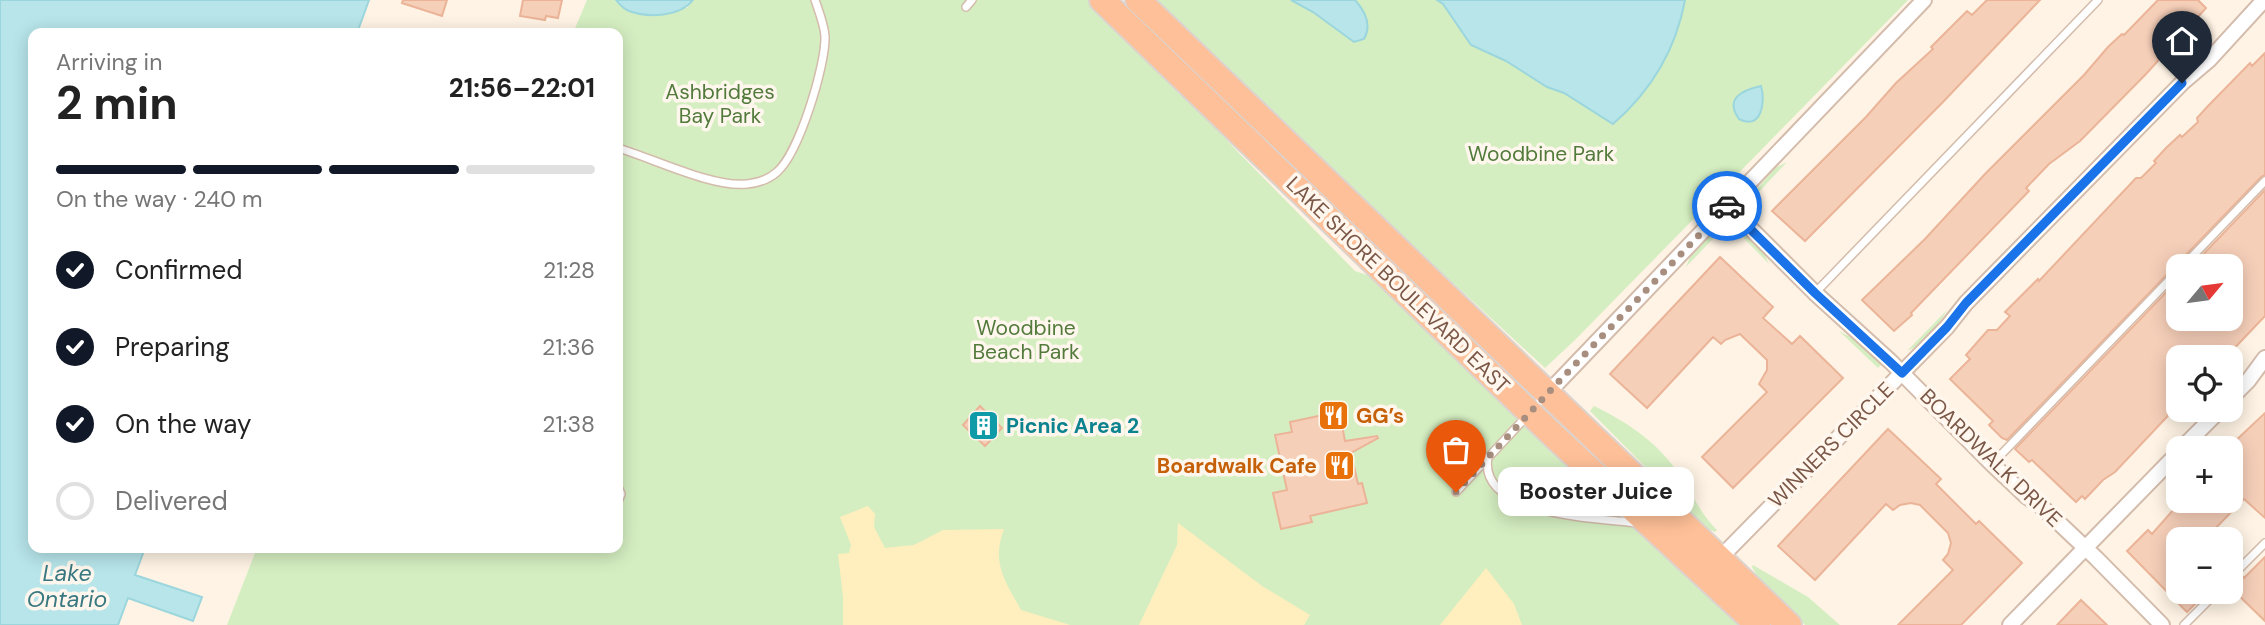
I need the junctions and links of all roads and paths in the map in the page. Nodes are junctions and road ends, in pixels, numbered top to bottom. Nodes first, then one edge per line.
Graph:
1 (815, 0) edge
2 (972, 0) edge
3 (1102, 0) edge
4 (1138, 0) edge
5 (1924, 0) edge
6 (2098, 0) edge
7 (2264, 0) edge
8 (965, 8) dead end
9 (623, 150) edge
10 (2265, 181) edge
11 (1727, 205) junction
12 (2195, 254) edge
13 (2166, 283) edge
14 (1815, 293) junction
15 (2265, 358) edge
16 (1902, 373) junction
17 (2243, 386) edge
18 (1548, 393) junction
19 (1530, 412) junction
20 (2208, 422) edge
21 (2194, 436) edge
22 (1488, 457) junction
23 (1992, 464) junction
24 (2166, 465) edge
25 (1456, 492) dead end
26 (1659, 531) junction
27 (2265, 543) edge
28 (2085, 548) junction
29 (1720, 558) junction
30 (2243, 565) edge
31 (2205, 604) edge
32 (1758, 625) edge
33 (1789, 625) edge
34 (2010, 625) edge
35 (2162, 625) edge
36 (2184, 625) edge

1 - 9 lane
2 - 8 lane
3 - 19 highway, LAKE SHORE BOULEVARD EAST
4 - 18 highway, LAKE SHORE BOULEVARD EAST
5 - 11 street
6 - 14 lane
7 - 16 street, WINNERS CIRCLE
10 - 12 lane
11 - 14 street, BOARDWALK DRIVE
11 - 18 street
13 - 23 lane
14 - 16 street, BOARDWALK DRIVE
15 - 17 street
16 - 23 street, BOARDWALK DRIVE
16 - 29 street, WINNERS CIRCLE
18 - 19 street
18 - 29 highway, LAKE SHORE BOULEVARD EAST
19 - 22 lane
19 - 26 highway, LAKE SHORE BOULEVARD EAST
20 - 21 street
22 - 25 lane
22 - 26 lane
23 - 28 street, BOARDWALK DRIVE
24 - 28 street
26 - 32 highway, LAKE SHORE BOULEVARD EAST
27 - 30 lane
28 - 34 street
28 - 35 street, BOARDWALK DRIVE
29 - 33 highway, LAKE SHORE BOULEVARD EAST
31 - 36 lane

